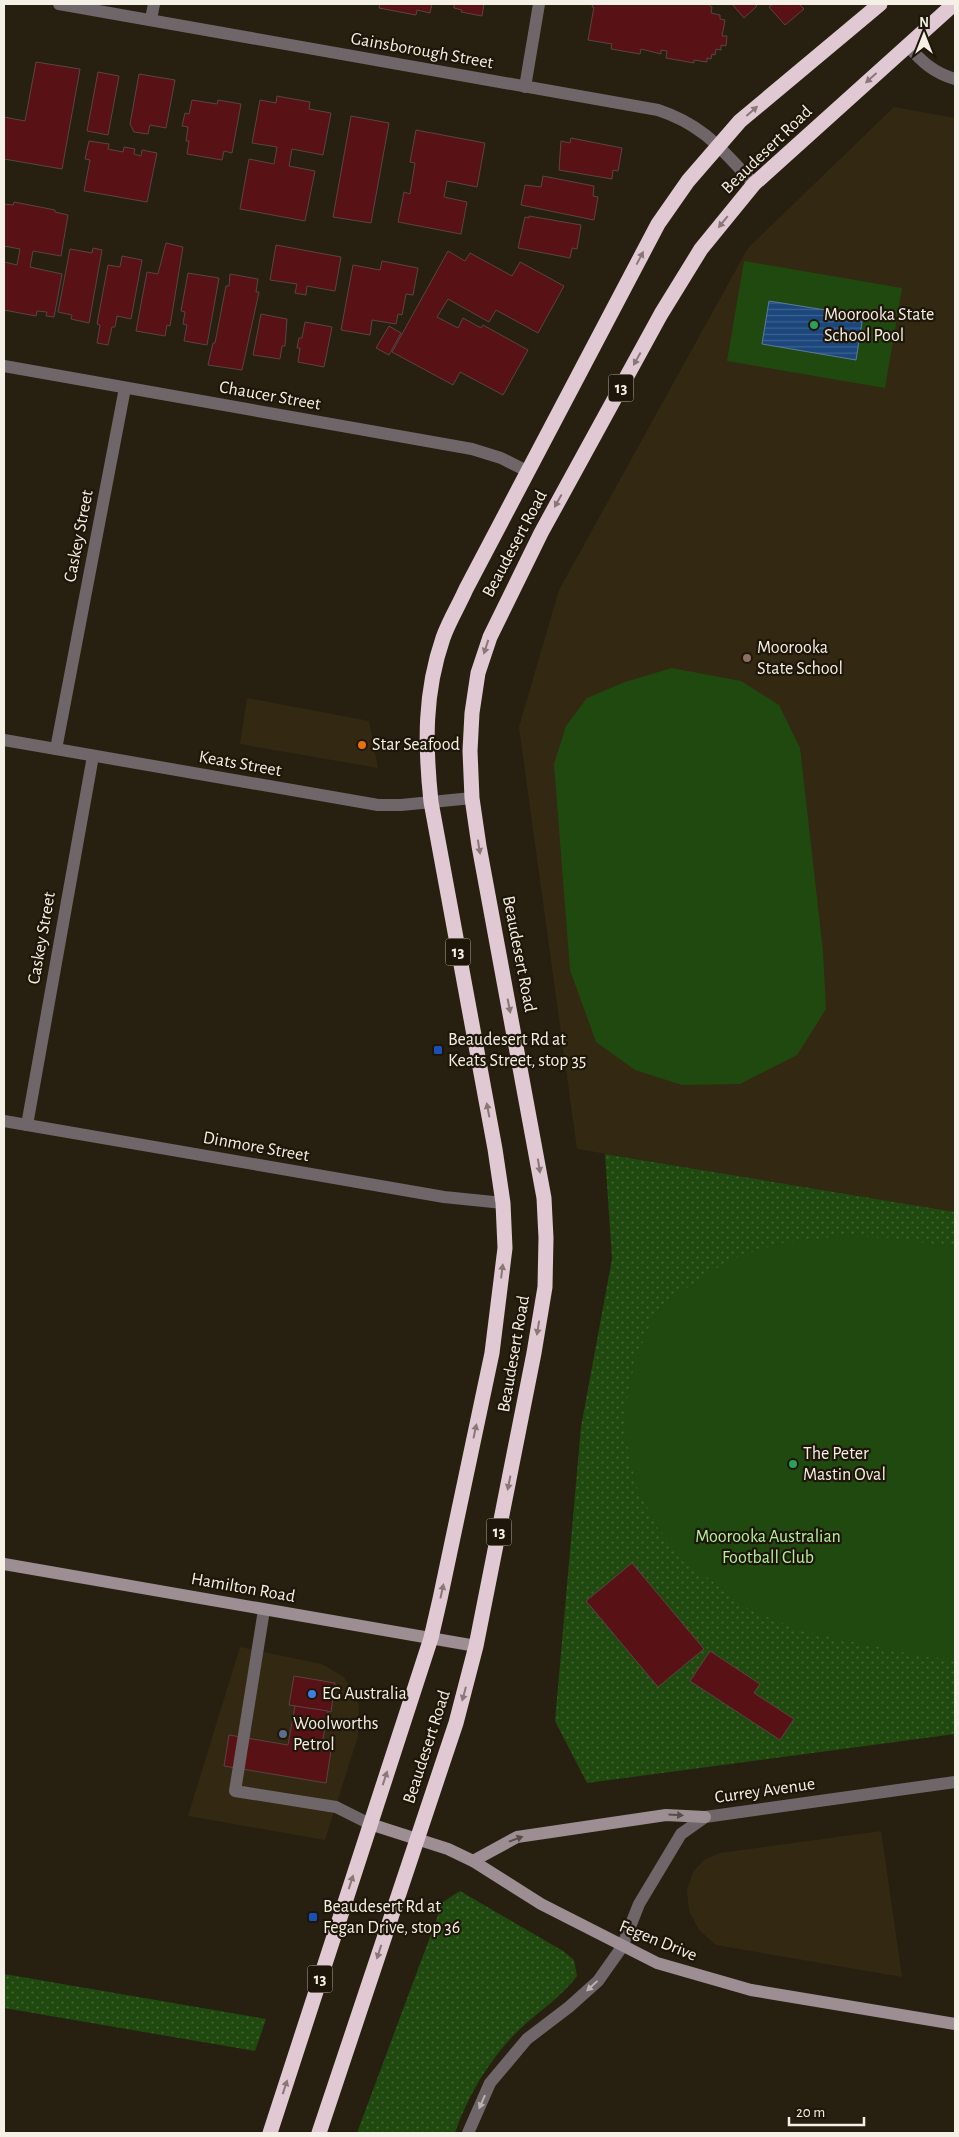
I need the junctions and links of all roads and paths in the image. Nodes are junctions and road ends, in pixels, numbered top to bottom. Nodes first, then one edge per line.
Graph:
1 (59, 4) edge
2 (154, 4) edge
3 (540, 4) edge
4 (880, 4) edge
5 (954, 4) edge
6 (151, 19) junction
7 (907, 45) junction
8 (955, 79) edge
9 (525, 88) junction
10 (717, 145) junction
11 (754, 184) junction
12 (4, 366) edge
13 (125, 388) junction
14 (527, 471) junction
15 (4, 740) edge
16 (56, 750) junction
17 (92, 756) junction
18 (472, 798) junction
19 (431, 802) junction
20 (4, 1121) edge
21 (27, 1125) junction
22 (503, 1202) junction
23 (4, 1564) edge
24 (264, 1610) junction
25 (431, 1638) junction
26 (476, 1646) junction
27 (955, 1782) edge
28 (705, 1817) junction
29 (370, 1824) junction
30 (416, 1840) junction
31 (472, 1861) junction
32 (622, 1947) junction
33 (955, 2024) edge
34 (270, 2133) edge
35 (319, 2133) edge
36 (468, 2133) edge

1 - 6 street, Gainsborough Street
2 - 6 street
3 - 9 street
10 -> 4 highway, Beaudesert Road / 13
5 - 7 highway, Beaudesert Road / 13
6 - 9 street, Gainsborough Street
7 - 8 street
7 -> 11 highway, Beaudesert Road / 13
9 - 10 street, Gainsborough Street
10 - 11 street, Gainsborough Street
14 -> 10 highway, Beaudesert Road / 13
11 -> 18 highway, Beaudesert Road / 13
12 - 13 street, Chaucer Street
13 - 14 street, Chaucer Street
13 - 16 street, Caskey Street
14 - 19 highway, Beaudesert Road / 13
15 - 16 street, Keats Street
16 - 17 street, Keats Street
17 - 19 street, Keats Street
17 - 21 street, Caskey Street
18 - 19 street, Keats Street
18 -> 26 highway, Beaudesert Road / 13
22 -> 19 highway, Beaudesert Road / 13
20 - 21 street, Dinmore Street
21 - 22 street, Dinmore Street
25 -> 22 highway, Beaudesert Road / 13
23 - 24 street, Hamilton Road
24 - 25 street, Hamilton Road
24 - 29 street
25 - 26 street, Hamilton Road
29 -> 25 highway, Beaudesert Road / 13
26 -> 30 highway, Beaudesert Road / 13
27 - 28 street, Currey Avenue
31 -> 28 street
28 - 32 street, Currey Avenue
29 - 30 street, Fegen Drive
34 -> 29 highway, Beaudesert Road / 13
30 - 31 street, Fegen Drive
30 -> 35 highway, Beaudesert Road / 13
31 - 32 street, Fegen Drive
32 - 33 street, Fegen Drive
32 -> 36 street

